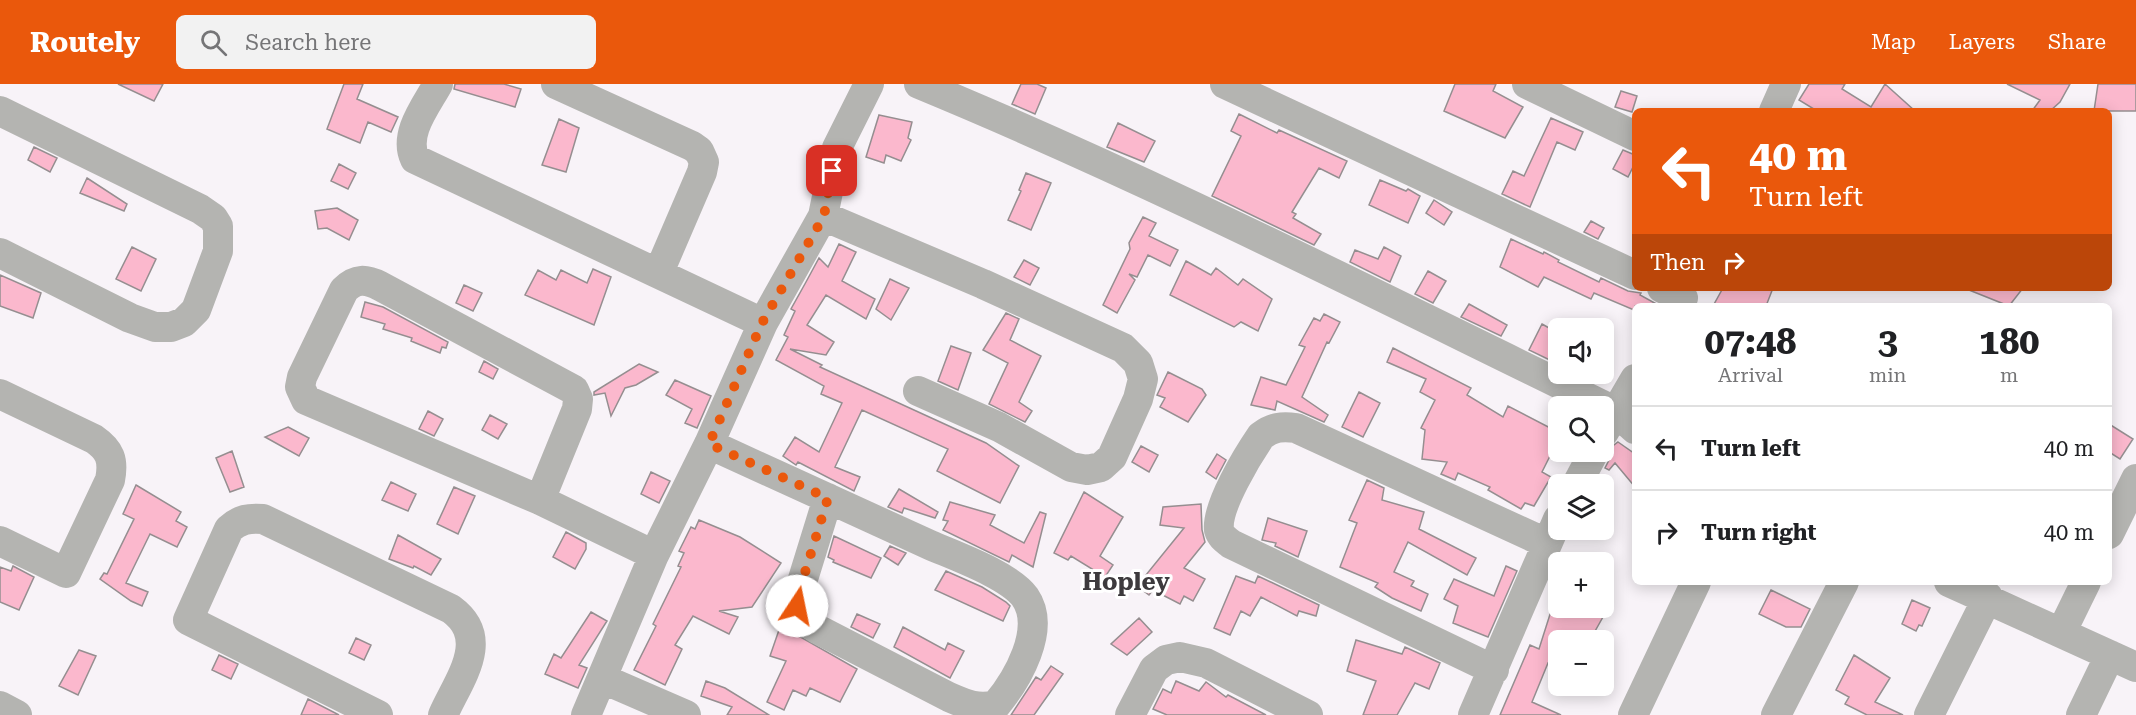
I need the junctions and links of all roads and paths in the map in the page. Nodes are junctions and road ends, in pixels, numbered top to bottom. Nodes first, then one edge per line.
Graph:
1 (438, 84) edge
2 (556, 84) edge
3 (869, 84) edge
4 (919, 84) edge
5 (1225, 84) edge
6 (1527, 84) edge
7 (1786, 84) edge
8 (1775, 108) edge
9 (0, 111) edge
10 (1632, 135) edge
11 (824, 216) junction
12 (0, 253) edge
13 (659, 272) junction
14 (1632, 274) edge
15 (762, 323) junction
16 (1632, 387) edge
17 (918, 391) dead end
18 (0, 394) edge
19 (1618, 424) edge
20 (709, 444) junction
21 (2136, 479) edge
22 (828, 498) junction
23 (540, 500) junction
24 (2112, 528) edge
25 (1548, 529) edge
26 (1548, 540) edge
27 (0, 541) edge
28 (654, 555) junction
29 (1695, 585) edge
30 (1842, 585) edge
31 (1957, 585) edge
32 (2085, 585) edge
33 (1988, 597) junction
34 (2062, 631) junction
35 (2123, 661) edge
36 (1494, 670) junction
37 (603, 679) junction
38 (0, 706) edge
39 (17, 715) edge
40 (378, 715) edge
41 (442, 715) edge
42 (586, 715) edge
43 (686, 715) edge
44 (1130, 715) edge
45 (1308, 715) edge
46 (1473, 715) edge
47 (1633, 715) edge
48 (1776, 715) edge
49 (1929, 715) edge
50 (2081, 715) edge

1 - 13 street
2 - 13 street
3 - 11 street
4 - 19 street
5 - 14 street
6 - 10 street
7 - 8 street
9 - 12 street
11 - 15 street
11 - 17 street
13 - 15 street
15 - 20 street
16 - 19 street
18 - 27 street
20 - 22 street
20 - 28 street
21 - 24 street
22 - 22 street
23 - 23 street
23 - 28 street
25 - 36 street
26 - 36 street
28 - 37 street
29 - 47 street
30 - 48 street
31 - 33 street
32 - 34 street
33 - 34 street
33 - 49 street
34 - 35 street
35 - 50 street
36 - 46 street
37 - 42 street
37 - 43 street
38 - 39 street
40 - 41 street
44 - 45 street

